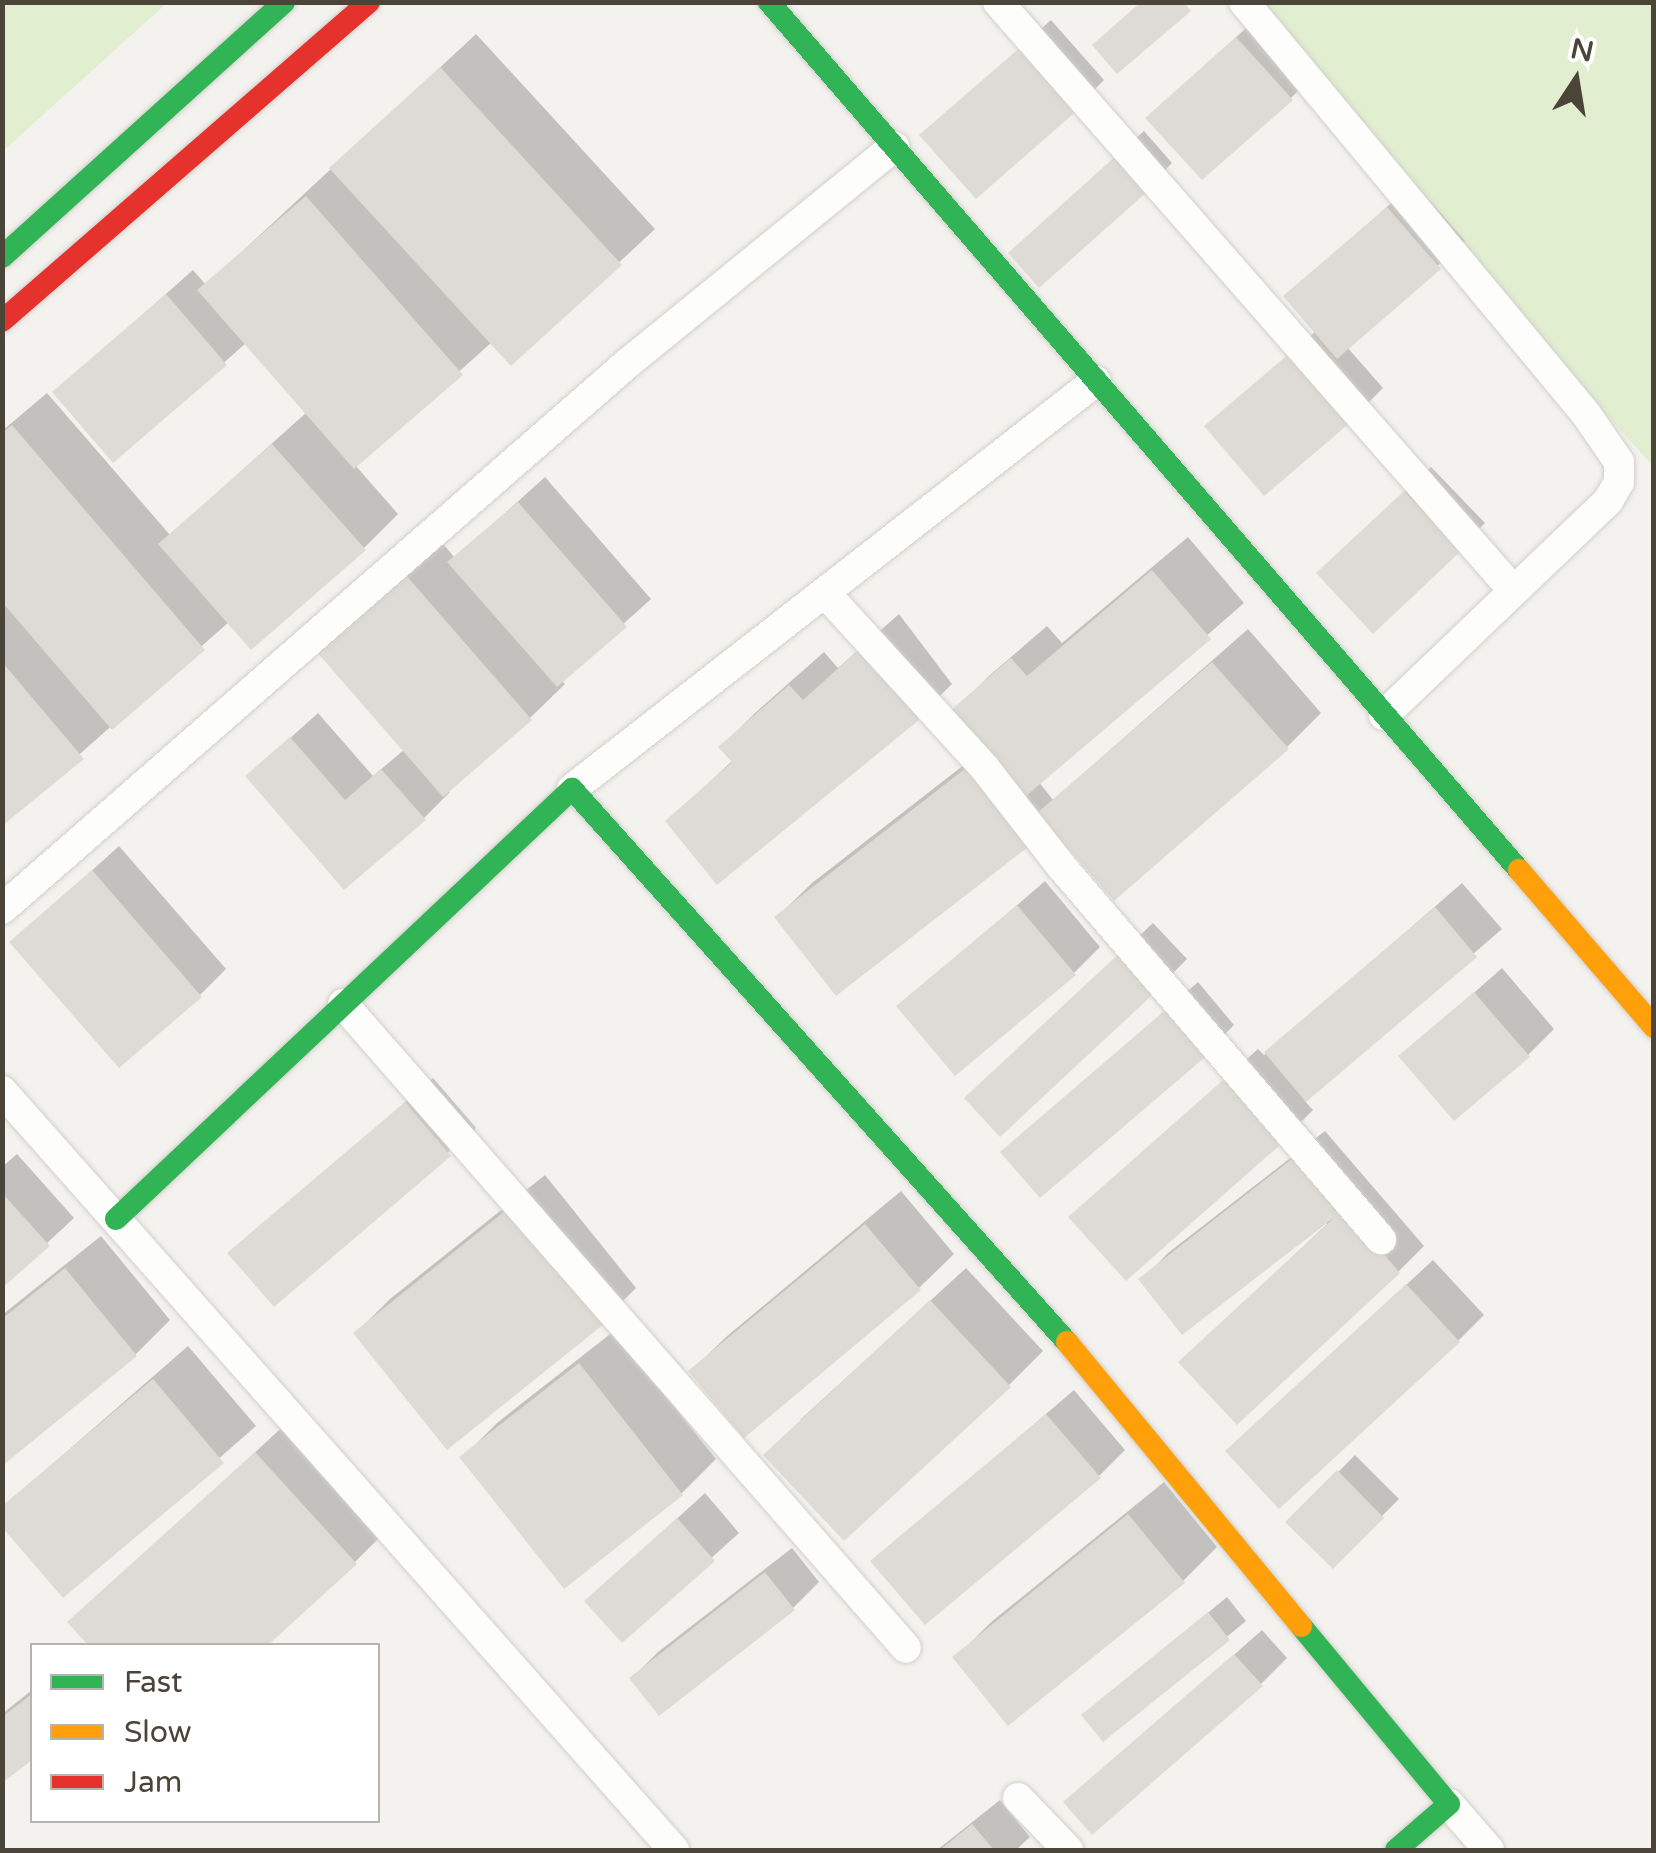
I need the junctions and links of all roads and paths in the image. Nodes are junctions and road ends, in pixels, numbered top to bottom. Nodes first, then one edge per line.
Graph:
1 (284, 2) edge
2 (369, 2) edge
3 (769, 2) edge
4 (998, 2) edge
5 (1244, 2) edge
6 (894, 147) junction
7 (2, 257) edge
8 (2, 321) edge
9 (1096, 381) junction
10 (1512, 590) junction
11 (826, 594) junction
12 (1384, 715) junction
13 (572, 789) junction
14 (2, 909) edge
15 (343, 1004) junction
16 (1654, 1027) edge
17 (2, 1090) edge
18 (116, 1219) junction
19 (1381, 1240) dead end
20 (906, 1648) dead end
21 (1018, 1798) dead end
22 (1448, 1804) junction
23 (674, 1850) edge
24 (1068, 1850) edge
25 (1396, 1850) edge
26 (1489, 1850) edge

1 - 7 street
2 - 8 street
3 - 6 street
4 - 10 street
5 - 10 street
6 - 9 street
6 - 14 street
9 - 11 street
9 - 12 street
10 - 12 street
11 - 13 street
11 - 19 street
12 - 16 street
13 - 15 street
13 - 22 street
15 - 18 street
15 - 20 street
17 - 18 street
18 - 23 street
21 - 24 street
22 - 25 street
22 - 26 street

